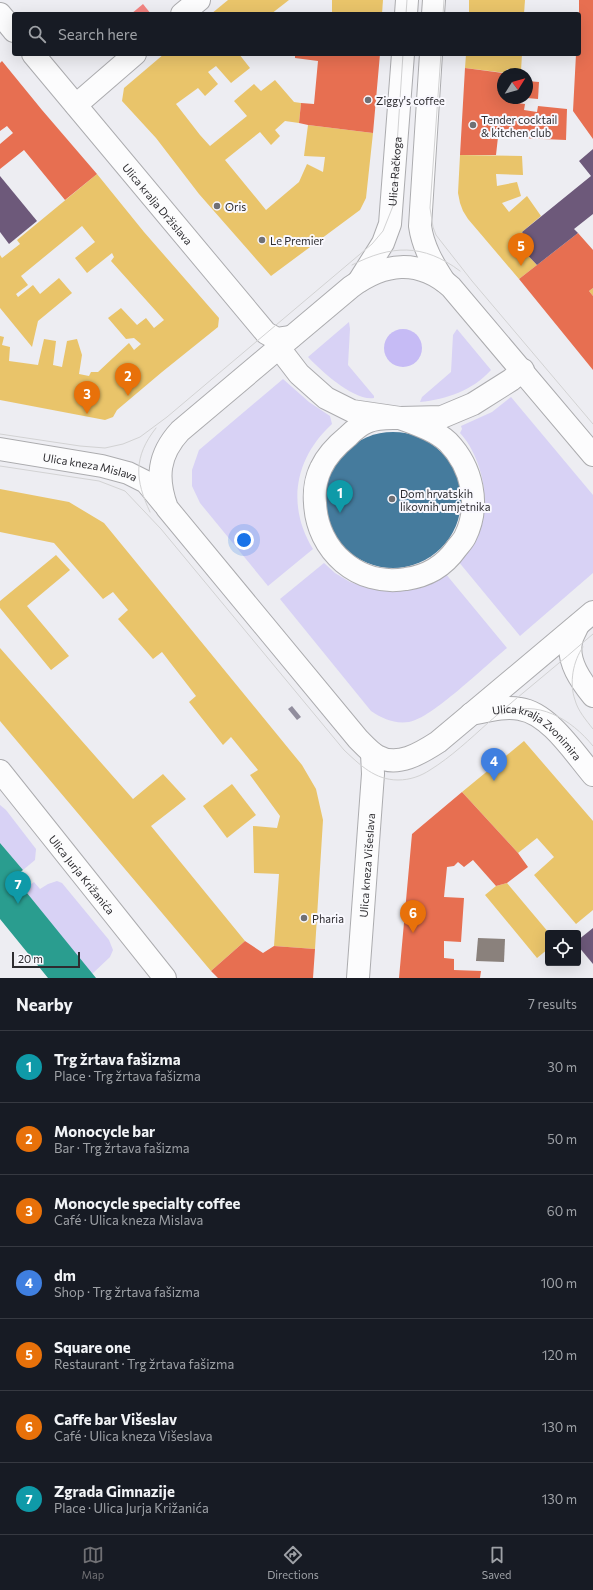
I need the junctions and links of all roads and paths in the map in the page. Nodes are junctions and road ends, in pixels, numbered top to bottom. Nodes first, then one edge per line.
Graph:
1 (199, 0) edge
2 (407, 0) edge
3 (434, 0) edge
4 (184, 12) edge
5 (406, 12) edge
6 (434, 12) edge
7 (0, 14) edge
8 (12, 29) edge
9 (35, 56) edge
10 (133, 56) edge
11 (403, 56) edge
12 (431, 56) edge
13 (76, 105) junction
14 (359, 281) junction
15 (444, 281) junction
16 (285, 342) junction
17 (522, 370) junction
18 (400, 418) junction
19 (0, 448) edge
20 (593, 455) edge
21 (167, 508) junction
22 (586, 618) edge
23 (593, 696) edge
24 (471, 714) junction
25 (372, 753) junction
26 (0, 771) edge
27 (593, 776) edge
28 (165, 978) edge
29 (358, 978) edge

1 - 4 main road
2 - 5 main road
3 - 6 main road
7 - 8 main road
9 - 13 main road, Ulica kralja Držislava
10 - 13 main road
11 - 14 main road, Ulica Račkoga
12 - 15 main road
13 - 16 main road, Ulica kralja Držislava
14 - 15 main road
14 - 16 main road
15 - 17 main road
16 - 18 main road
16 - 21 main road
17 - 18 main road
17 - 20 main road
18 - 18 main road
19 - 21 main road, Ulica kneza Mislava
21 - 25 main road, Ulica kneza Mislava
22 - 23 main road
22 - 24 main road
24 - 25 main road
24 - 27 main road, Ulica kralja Zvonimira
25 - 29 main road, Ulica kneza Višeslava
26 - 28 main road, Ulica Jurja Križanića

